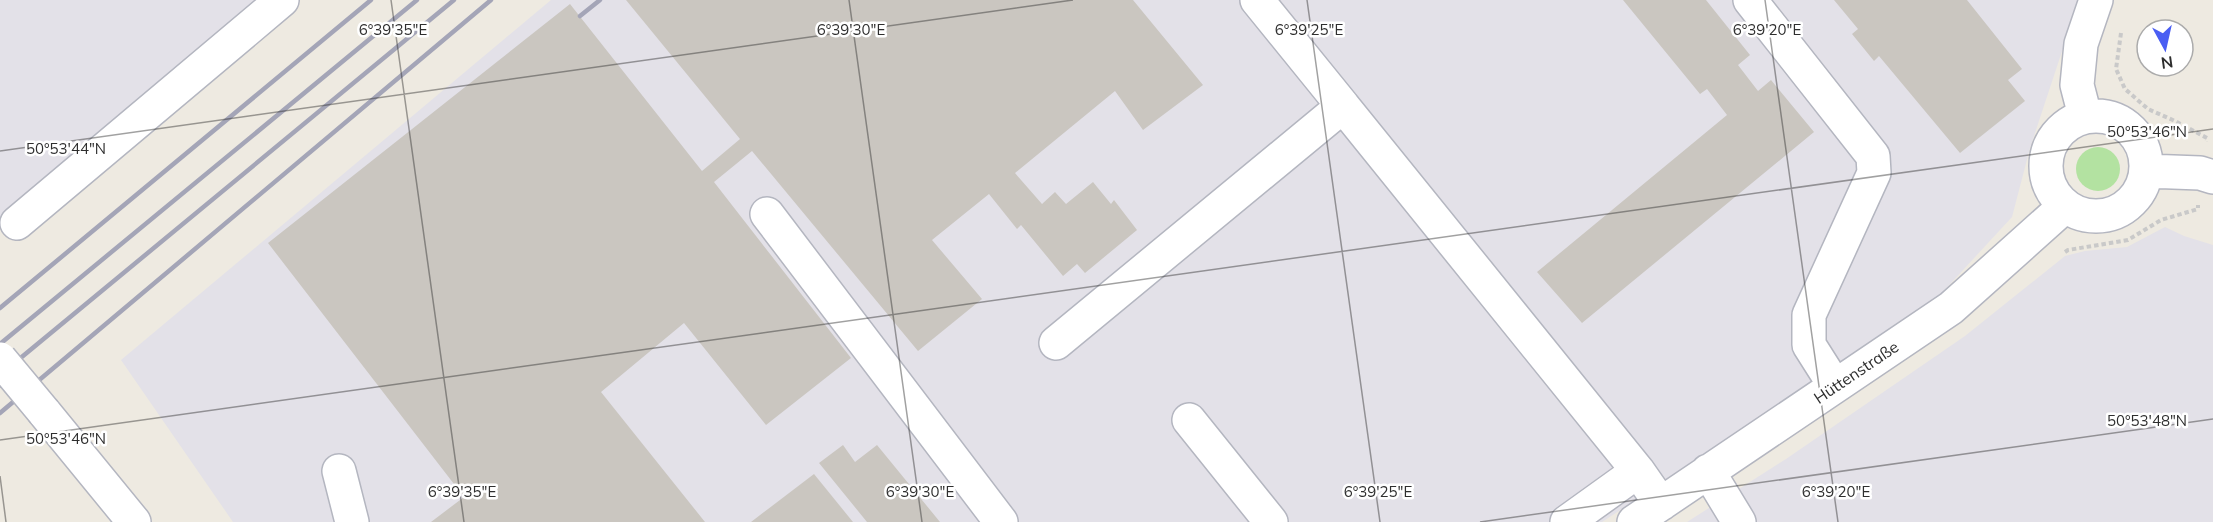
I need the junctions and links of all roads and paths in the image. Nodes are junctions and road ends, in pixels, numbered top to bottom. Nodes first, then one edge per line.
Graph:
1 (282, 0) edge
2 (1257, 0) edge
3 (1750, 0) edge
4 (2092, 7) edge
5 (1344, 106) junction
6 (2085, 117) junction
7 (2146, 171) junction
8 (2213, 177) edge
9 (2065, 206) junction
10 (767, 214) dead end
11 (17, 223) dead end
12 (1056, 344) dead end
13 (0, 359) edge
14 (1835, 386) junction
15 (1189, 420) dead end
16 (339, 471) dead end
17 (1638, 471) junction
18 (1708, 471) junction
19 (1661, 504) junction
20 (134, 522) edge
21 (352, 522) edge
22 (1001, 522) edge
23 (1271, 522) edge
24 (1567, 522) edge
25 (1634, 522) edge
26 (1739, 522) edge

1 - 11 street
2 - 5 street
3 - 14 street
4 - 6 street
5 - 12 street
5 - 17 street
6 - 7 street
6 - 9 street
7 - 8 street
7 - 9 street
9 - 14 street, Hüttenstraße
10 - 22 street
13 - 20 street, bridge
14 - 18 street, Hüttenstraße
15 - 23 street
16 - 21 street
17 - 19 street
17 - 24 street
18 - 19 street, Hüttenstraße
18 - 26 street
19 - 25 street, Hüttenstraße

